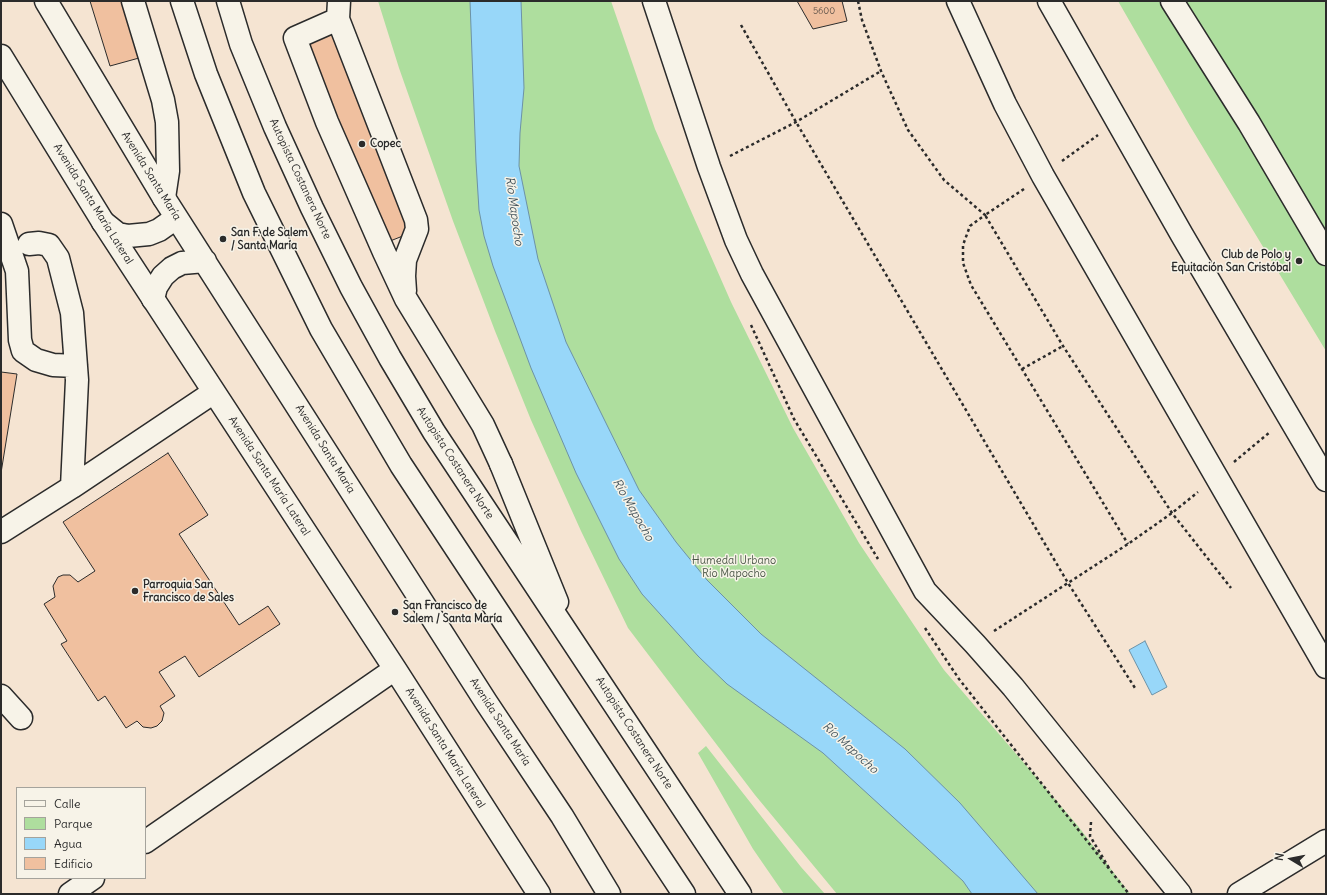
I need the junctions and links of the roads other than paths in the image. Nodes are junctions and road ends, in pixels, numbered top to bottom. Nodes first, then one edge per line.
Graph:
1 (46, 1) edge
2 (133, 1) edge
3 (182, 1) edge
4 (228, 1) edge
5 (654, 1) edge
6 (958, 1) edge
7 (1048, 1) edge
8 (1172, 1) edge
9 (338, 10) edge
10 (1, 56) edge
11 (164, 198) junction
12 (176, 218) junction
13 (103, 222) junction
14 (1, 224) edge
15 (29, 244) dead end
16 (1326, 254) edge
17 (205, 261) junction
18 (153, 299) junction
19 (406, 299) junction
20 (76, 366) junction
21 (214, 392) junction
22 (1326, 480) edge
23 (72, 487) junction
24 (1, 532) edge
25 (572, 641) junction
26 (1326, 667) edge
27 (395, 669) junction
28 (1, 696) edge
29 (21, 718) dead end
30 (146, 841) edge
31 (1326, 841) edge
32 (92, 879) edge
33 (70, 894) edge
34 (539, 894) edge
35 (609, 894) edge
36 (684, 894) edge
37 (740, 894) edge
38 (1180, 894) edge
39 (1239, 894) edge

1 - 11 main road, Avenida Santa María
2 - 11 main road
3 - 36 main road
4 - 25 main road, Autopista Costanera Norte
5 - 38 main road
6 - 26 main road
7 - 22 main road
8 - 16 main road
9 - 19 main road
9 - 19 main road
10 - 13 main road, Avenida Santa María Lateral
11 - 12 main road, Avenida Santa María
12 - 13 main road
12 - 17 main road, Avenida Santa María
13 - 18 main road, Avenida Santa María Lateral
14 - 20 main road
15 - 20 main road
17 - 18 main road
17 - 35 main road, Avenida Santa María
18 - 21 main road, Avenida Santa María Lateral
19 - 25 main road
20 - 23 main road
21 - 23 main road
21 - 27 main road, Avenida Santa María Lateral
23 - 24 main road
25 - 37 main road, Autopista Costanera Norte
27 - 30 main road
27 - 34 main road, Avenida Santa María Lateral
28 - 29 main road
31 - 39 main road
32 - 33 main road

